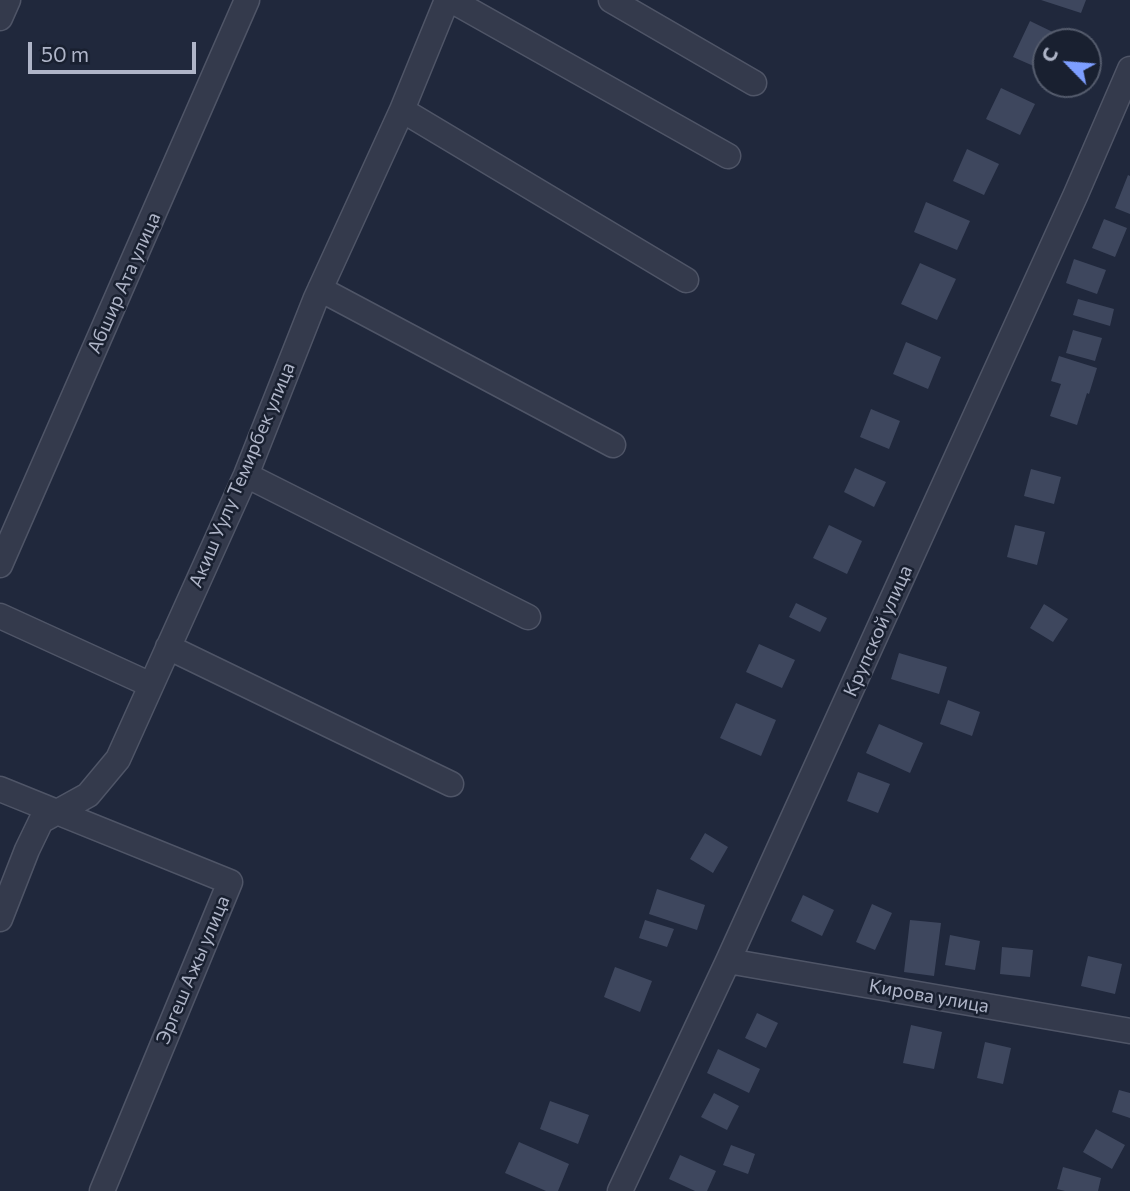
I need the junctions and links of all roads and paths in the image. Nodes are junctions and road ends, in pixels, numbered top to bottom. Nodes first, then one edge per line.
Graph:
1 (8, 0) edge
2 (247, 0) edge
3 (449, 0) edge
4 (611, 0) edge
5 (0, 18) edge
6 (1130, 69) edge
7 (754, 83) dead end
8 (402, 110) junction
9 (728, 156) dead end
10 (686, 280) dead end
11 (320, 289) junction
12 (613, 445) dead end
13 (246, 475) junction
14 (0, 565) edge
15 (0, 616) edge
16 (528, 617) dead end
17 (168, 647) junction
18 (151, 685) junction
19 (451, 784) dead end
20 (0, 789) edge
21 (58, 811) junction
22 (0, 919) edge
23 (728, 961) junction
24 (1130, 1031) edge
25 (102, 1191) edge
26 (620, 1191) edge

1 - 5 street
2 - 14 street, Абшир Ата улица
3 - 8 street, Акиш Уулу Темирбек улица
3 - 9 street
4 - 7 street
6 - 23 street, Крупской улица
8 - 10 street
8 - 11 street, Акиш Уулу Темирбек улица
11 - 12 street
11 - 13 street, Акиш Уулу Темирбек улица
13 - 16 street
13 - 17 street, Акиш Уулу Темирбек улица
15 - 18 street
17 - 18 street, Акиш Уулу Темирбек улица
17 - 19 street
18 - 21 street, Акиш Уулу Темирбек улица
20 - 21 street
21 - 22 street, Акиш Уулу Темирбек улица
21 - 25 street, Эргеш Ажы улица
23 - 24 street, Кирова улица
23 - 26 street, Крупской улица

